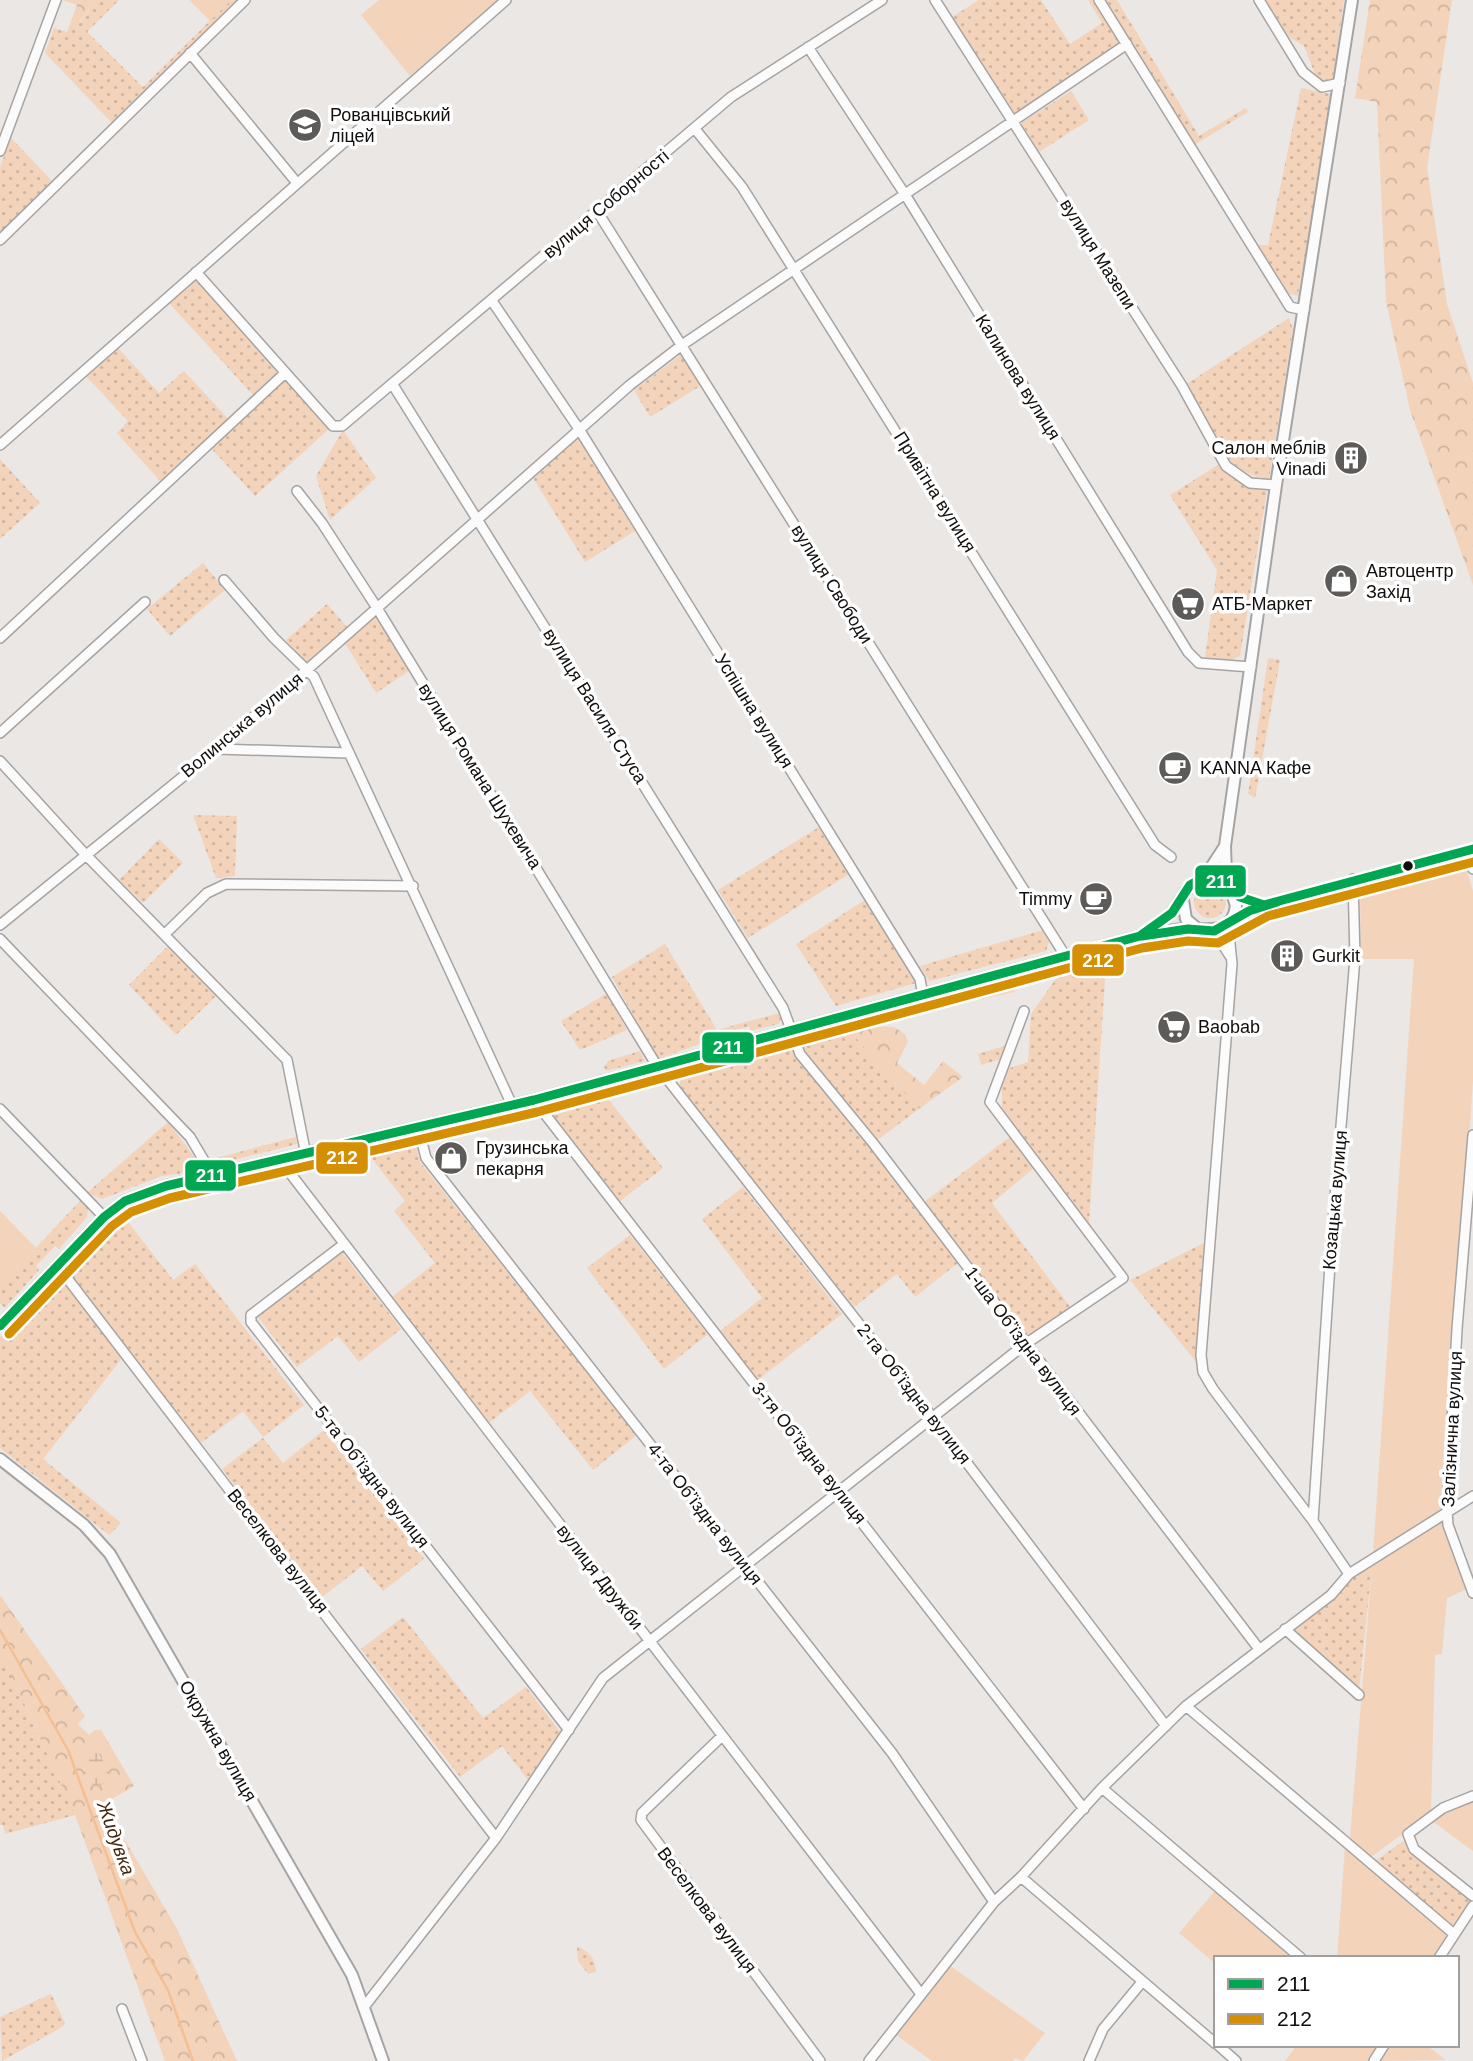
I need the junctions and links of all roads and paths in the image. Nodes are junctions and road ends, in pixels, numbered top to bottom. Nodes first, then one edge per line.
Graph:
1 (56, 0) edge
2 (245, 0) edge
3 (506, 0) edge
4 (882, 0) edge
5 (935, 0) edge
6 (1099, 0) edge
7 (1259, 0) edge
8 (1352, 0) edge
9 (1126, 44) junction
10 (808, 47) junction
11 (190, 53) junction
12 (1340, 83) junction
13 (1014, 122) junction
14 (695, 129) junction
15 (0, 151) edge
16 (297, 183) junction
17 (906, 196) junction
18 (597, 211) junction
19 (0, 240) edge
20 (796, 271) junction
21 (196, 272) junction
22 (492, 301) junction
23 (1304, 310) junction
24 (682, 345) junction
25 (285, 374) junction
26 (393, 385) junction
27 (579, 429) junction
28 (0, 444) edge
29 (1276, 485) junction
30 (297, 491) dead end
31 (479, 519) junction
32 (224, 580) dead end
33 (145, 602) dead end
34 (377, 608) junction
35 (0, 638) edge
36 (1251, 667) junction
37 (307, 670) junction
38 (0, 733) edge
39 (216, 749) junction
40 (349, 753) junction
41 (0, 761) edge
42 (1225, 846) junction
43 (1470, 850) edge
44 (85, 854) junction
45 (1171, 857) dead end
46 (1473, 869) edge
47 (1203, 878) junction
48 (1353, 879) junction
49 (412, 886) junction
50 (1232, 889) junction
51 (1183, 897) junction
52 (1264, 905) junction
53 (1229, 922) junction
54 (0, 925) edge
55 (1199, 930) junction
56 (1214, 931) junction
57 (166, 933) junction
58 (1140, 936) junction
59 (0, 939) edge
60 (1066, 957) junction
61 (1232, 964) junction
62 (923, 996) junction
63 (1024, 1011) dead end
64 (792, 1031) junction
65 (657, 1066) junction
66 (534, 1100) junction
67 (512, 1105) junction
68 (0, 1109) edge
69 (418, 1127) junction
70 (1473, 1136) edge
71 (306, 1155) junction
72 (280, 1160) junction
73 (212, 1174) junction
74 (104, 1217) junction
75 (344, 1244) junction
76 (57, 1265) junction
77 (0, 1326) edge
78 (1024, 1345) junction
79 (933, 1418) junction
80 (0, 1460) edge
81 (838, 1490) junction
82 (1473, 1496) edge
83 (1447, 1512) junction
84 (1313, 1521) junction
85 (746, 1566) junction
86 (1349, 1574) junction
87 (1473, 1593) edge
88 (1285, 1629) junction
89 (649, 1640) junction
90 (1259, 1649) junction
91 (1359, 1695) dead end
92 (1186, 1706) junction
93 (1166, 1726) junction
94 (569, 1730) junction
95 (722, 1736) junction
96 (1102, 1788) junction
97 (1473, 1796) edge
98 (1084, 1809) junction
99 (496, 1838) junction
100 (1021, 1877) junction
101 (1473, 1896) edge
102 (993, 1902) junction
103 (1473, 1906) edge
104 (1454, 1934) junction
105 (1299, 1956) edge
106 (1440, 1956) edge
107 (1142, 1982) junction
108 (921, 1994) junction
109 (364, 2007) junction
110 (122, 2009) dead end
111 (1214, 2042) edge
112 (1219, 2047) edge
113 (1090, 2060) edge
114 (142, 2061) edge
115 (383, 2061) edge
116 (820, 2061) edge
117 (869, 2061) edge
118 (1236, 2061) edge

1 - 15 street
2 - 11 street
3 - 16 street
4 - 10 street, вулиця Соборності
5 - 13 street, вулиця Мазепи
6 - 9 street
7 - 12 street
8 - 12 main road
9 - 13 street, Волинська вулиця
9 - 23 street
10 - 14 street, вулиця Соборності
10 - 17 street, Калинова вулиця
11 - 16 street
11 - 19 street
12 - 23 main road
13 - 17 street, Волинська вулиця
13 - 29 street, вулиця Мазепи
14 - 18 street, вулиця Соборності
14 - 20 street, Привітна вулиця
16 - 21 street
17 - 20 street, Волинська вулиця
17 - 36 street, Калинова вулиця
18 - 22 street, вулиця Соборності
18 - 24 street, вулиця Свободи
20 - 24 street, Волинська вулиця
20 - 45 street, Привітна вулиця
21 - 25 street
21 - 28 street
22 - 26 street, вулиця Соборності
22 - 27 street, Успішна вулиця
23 - 29 main road
24 - 27 street, Волинська вулиця
24 - 60 street, вулиця Свободи
25 - 26 street, вулиця Соборності
25 - 35 street
26 - 31 street, вулиця Василя Стуса
27 - 31 street, Волинська вулиця
27 - 62 street, Успішна вулиця
29 - 36 main road
30 - 34 street, вулиця Романа Шухевича
31 - 34 street, Волинська вулиця
31 - 64 street, вулиця Василя Стуса
32 - 37 street
33 - 38 street
34 - 37 street, Волинська вулиця
34 - 65 street, вулиця Романа Шухевича
36 - 42 main road
37 - 39 street, Волинська вулиця
37 - 40 street
39 - 40 street
39 - 44 street, Волинська вулиця
40 - 49 street
41 - 44 street
42 - 47 main road
42 - 50 main road
43 - 46 street
43 - 48 street
44 - 54 street, Волинська вулиця
44 - 57 street
47 - 50 main road
47 - 51 main road
48 - 52 street
48 - 84 street, Козацька вулиця
49 - 57 street
49 - 67 street
50 - 52 street
50 - 53 main road
51 - 55 main road
51 - 58 main road
52 - 53 street
53 - 56 main road
53 - 61 street
55 - 56 main road
55 - 58 main road
56 - 61 street
57 - 71 street
58 - 60 main road
59 - 73 street
60 - 62 main road
61 - 84 street
62 - 64 main road
63 - 78 street
64 - 65 main road
64 - 78 street, 1-ша Обʼїздна вулиця
65 - 66 main road
65 - 79 street, 2-га Обʼїздна вулиця
66 - 67 main road
66 - 81 street, 3-тя Обʼїздна вулиця
67 - 69 main road
68 - 74 street
69 - 71 main road
69 - 85 street, 4-та Обʼїздна вулиця
70 - 83 street, Залізнична вулиця
71 - 72 main road
72 - 73 main road
72 - 75 street, вулиця Дружби
73 - 74 main road
74 - 76 main road
75 - 89 street, вулиця Дружби
75 - 94 street, 5-та Обʼїздна вулиця
76 - 77 main road
76 - 99 street, Веселкова вулиця
78 - 79 street
78 - 90 street, 1-ша Обʼїздна вулиця
79 - 81 street
79 - 93 street, 2-га Обʼїздна вулиця
80 - 109 main road, Окружна вулиця
81 - 85 street
81 - 98 street, 3-тя Обʼїздна вулиця
82 - 83 street
83 - 86 street
83 - 87 street, Залізнична вулиця
84 - 86 street
85 - 89 street
85 - 102 street, 4-та Обʼїздна вулиця
86 - 88 street
88 - 90 street
88 - 91 street
89 - 94 street
89 - 95 street, вулиця Дружби
90 - 92 street
92 - 93 street
92 - 104 street
93 - 96 street
94 - 99 street
95 - 108 street, вулиця Дружби
95 - 116 street, Веселкова вулиця
96 - 98 street
96 - 105 street
97 - 101 street
98 - 100 street
99 - 109 street
100 - 102 street
100 - 107 street
102 - 108 street
103 - 104 street
104 - 106 street
107 - 111 street
107 - 113 street
108 - 117 street
109 - 115 main road, Окружна вулиця
110 - 114 street
112 - 118 street

